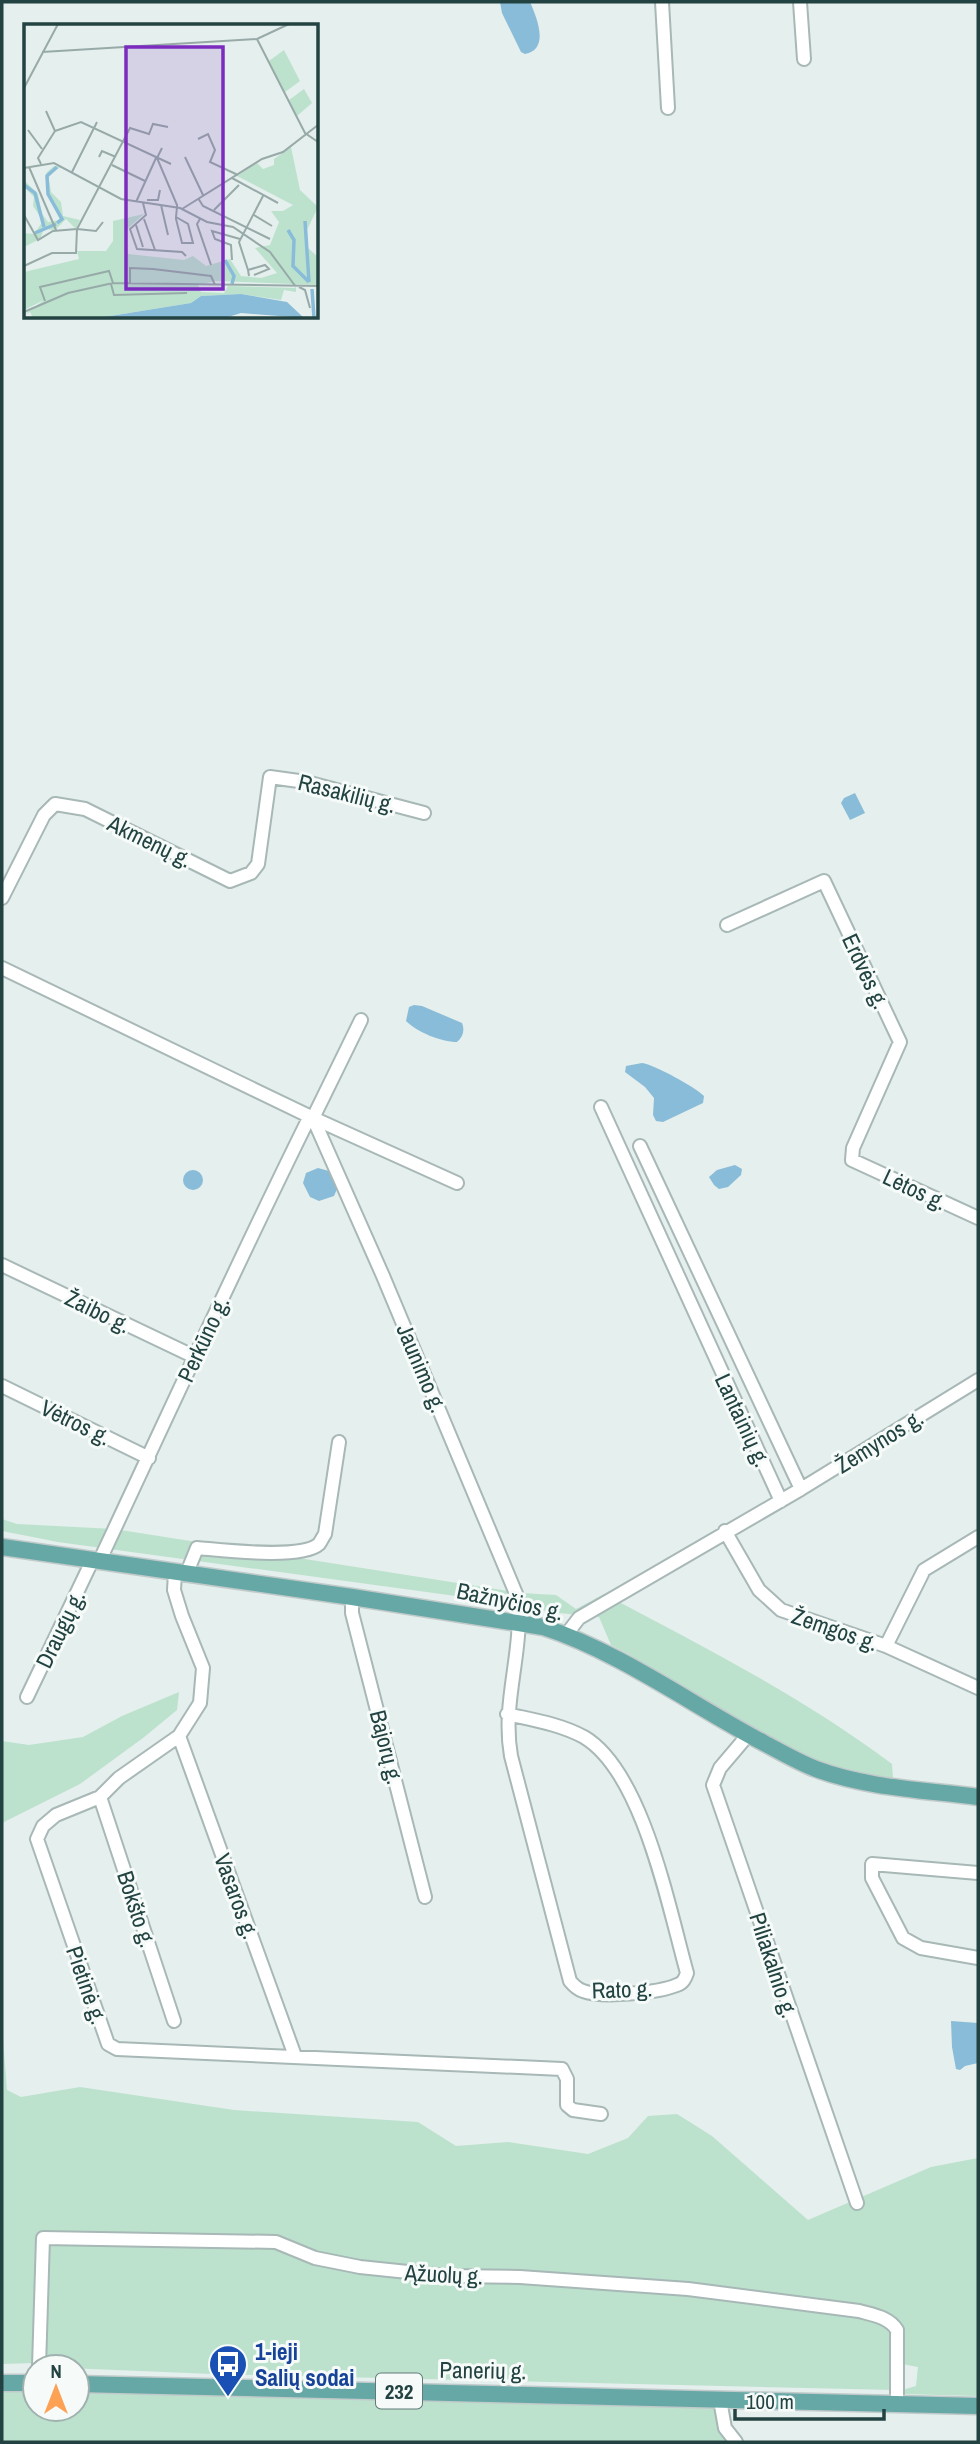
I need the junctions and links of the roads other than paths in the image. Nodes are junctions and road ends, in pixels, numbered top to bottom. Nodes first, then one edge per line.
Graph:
1 (662, 2) edge
2 (800, 2) edge
3 (804, 59) dead end
4 (668, 107) dead end
5 (270, 778) joint
6 (424, 813) dead end
7 (2, 898) edge
8 (727, 925) dead end
9 (2, 968) edge
10 (362, 1020) dead end
11 (601, 1107) dead end
12 (312, 1117) junction
13 (640, 1146) dead end
14 (852, 1160) joint
15 (457, 1183) dead end
16 (978, 1218) edge
17 (2, 1265) edge
18 (195, 1357) junction
19 (978, 1380) edge
20 (2, 1386) edge
21 (339, 1442) dead end
22 (149, 1458) junction
23 (802, 1489) junction
24 (780, 1501) junction
25 (725, 1531) junction
26 (978, 1537) edge
27 (2, 1547) edge
28 (96, 1562) junction
29 (181, 1574) junction
30 (352, 1597) junction
31 (519, 1622) junction
32 (566, 1634) junction
33 (886, 1647) junction
34 (978, 1688) edge
35 (27, 1697) dead end
36 (507, 1714) junction
37 (748, 1735) junction
38 (179, 1736) junction
39 (100, 1797) junction
40 (978, 1797) edge
41 (978, 1873) edge
42 (425, 1897) dead end
43 (978, 1958) edge
44 (174, 2021) dead end
45 (295, 2056) junction
46 (601, 2114) dead end
47 (857, 2203) dead end
48 (39, 2353) edge
49 (2, 2383) edge
50 (21, 2383) edge
51 (91, 2384) edge
52 (720, 2399) junction
53 (897, 2404) junction
54 (978, 2406) edge
55 (736, 2442) edge

1 - 4 street
2 - 3 street
5 - 6 street, Rasakilių g.
5 - 7 street, Akmenų g.
8 - 14 street, Erdvės g.
9 - 12 street
10 - 12 street, Perkūno g.
11 - 24 street, Lantainių g.
12 - 15 street
12 - 18 street, Perkūno g.
12 - 31 street, Jaunimo g.
13 - 23 street
14 - 16 street, Lėtos g.
17 - 18 street, Žaibo g.
18 - 22 street, Perkūno g.
19 - 23 street, Žemynos g.
20 - 22 street, Vėtros g.
21 - 29 street
22 - 28 street, Perkūno g.
23 - 24 street, Žemynos g.
24 - 25 street
25 - 32 street
25 - 33 street, Žemgos g.
26 - 33 street
27 - 28 main road, Bažnyčios g.
28 - 29 main road, Bažnyčios g.
28 - 35 street, Draugų g.
29 - 30 main road, Bažnyčios g.
29 - 38 street, Pietinė g.
30 - 31 main road, Bažnyčios g.
30 - 42 street, Bajorų g.
31 - 32 main road, Bažnyčios g.
31 - 36 street, Rato g.
32 - 37 main road, Bažnyčios g.
33 - 34 street, Žemgos g.
36 - 36 street, Rato g.
37 - 40 main road, Bažnyčios g.
37 - 47 street, Piliakalnio g.
38 - 39 street, Pietinė g.
38 - 45 street, Vasaros g.
39 - 44 street, Bokšto g.
39 - 45 street, Pietinė g.
41 - 43 street
45 - 46 street, Pietinė g.
48 - 53 street, Ąžuolų g.
49 - 50 main road
51 - 52 main road, Panerių g. / 232
52 - 53 main road, 232
52 - 55 street
53 - 54 main road, 232

